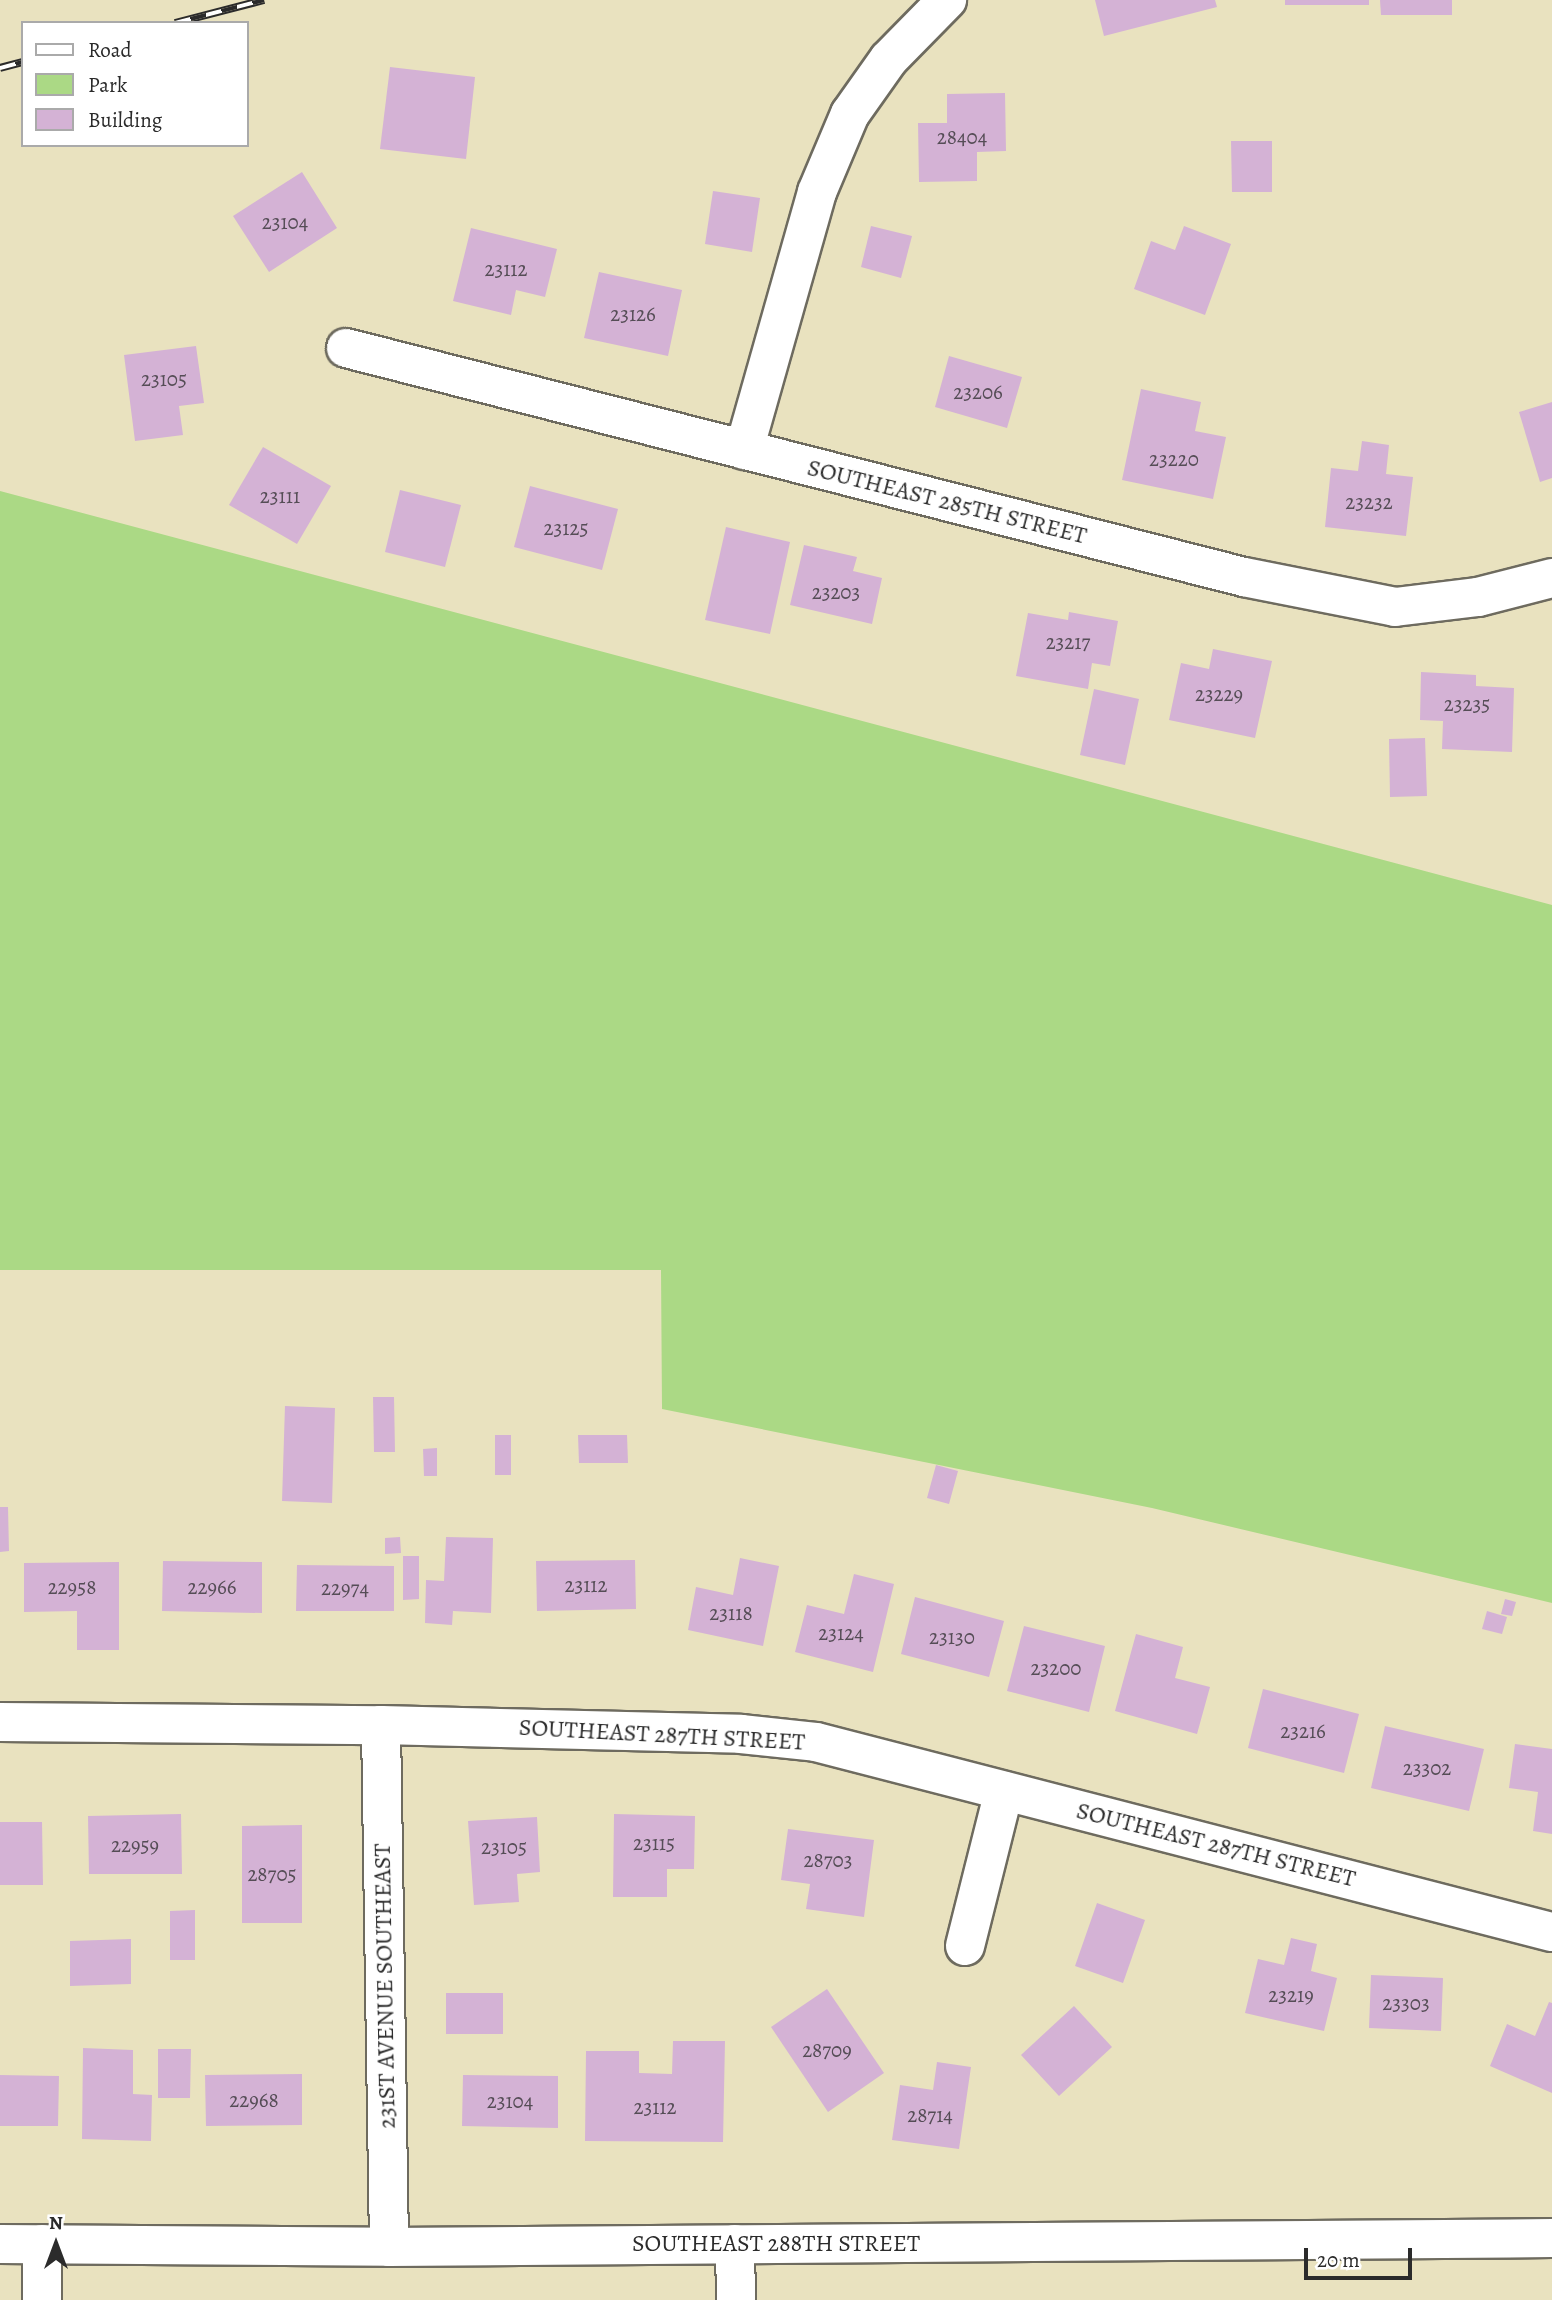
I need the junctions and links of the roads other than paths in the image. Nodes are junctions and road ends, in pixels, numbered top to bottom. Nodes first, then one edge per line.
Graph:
1 (947, 0) edge
2 (346, 348) dead end
3 (744, 450) junction
4 (1552, 578) edge
5 (0, 1722) edge
6 (381, 1725) junction
7 (1004, 1791) junction
8 (1552, 1932) edge
9 (965, 1946) dead end
10 (1552, 2238) edge
11 (0, 2244) edge
12 (42, 2244) junction
13 (735, 2244) junction
14 (389, 2247) junction
15 (42, 2300) edge
16 (736, 2300) edge

1 - 3 street
2 - 3 street, SOUTHEAST 285TH STREET
3 - 4 street, SOUTHEAST 285TH STREET
5 - 6 street, SOUTHEAST 287TH STREET
6 - 7 street, SOUTHEAST 287TH STREET
6 - 14 street, 231ST AVENUE SOUTHEAST
7 - 8 street, SOUTHEAST 287TH STREET
7 - 9 street
10 - 13 street, SOUTHEAST 288TH STREET
11 - 12 street, SOUTHEAST 288TH STREET
12 - 14 street, SOUTHEAST 288TH STREET
12 - 15 street
13 - 14 street, SOUTHEAST 288TH STREET
13 - 16 street

